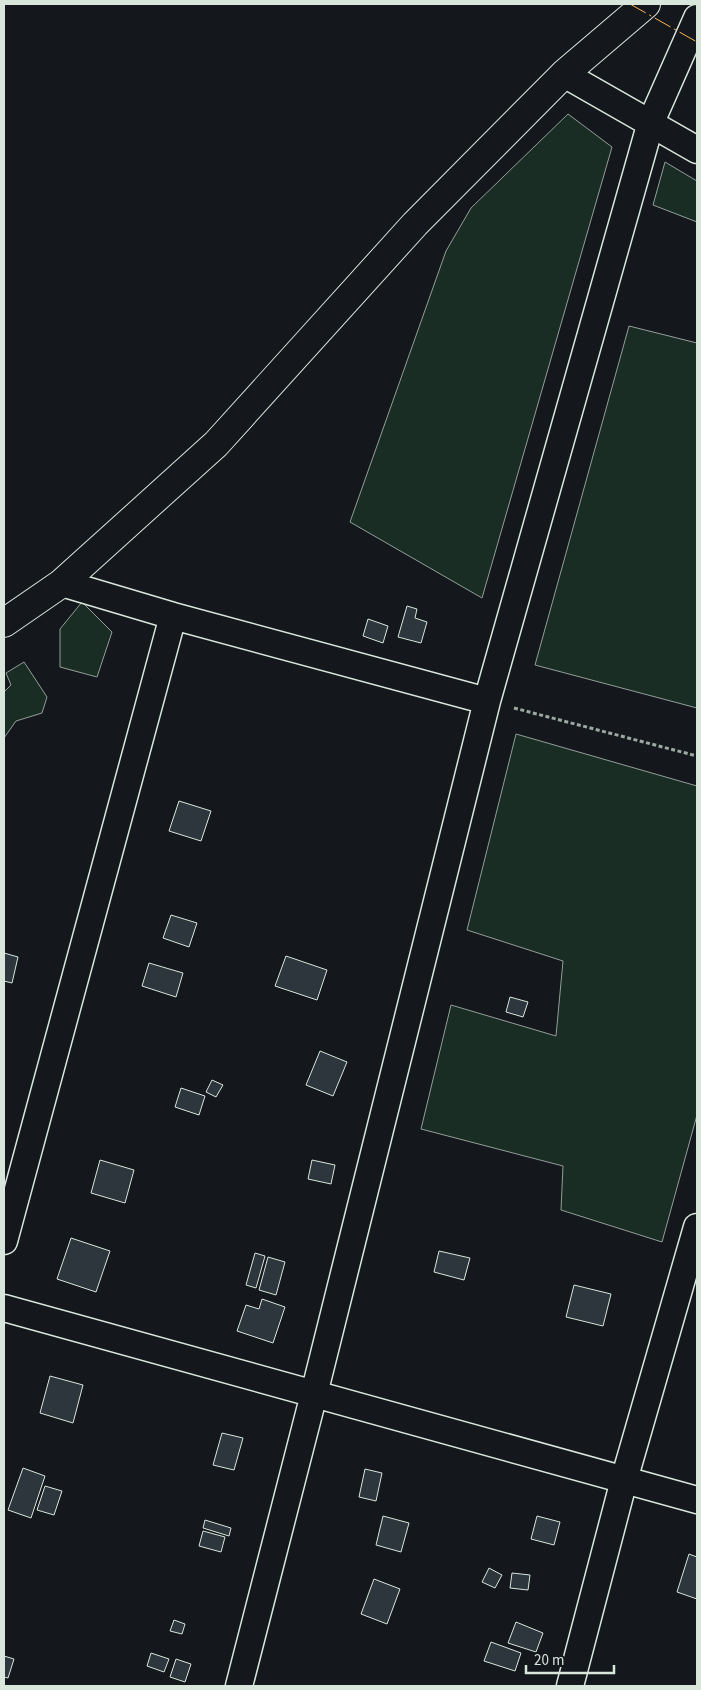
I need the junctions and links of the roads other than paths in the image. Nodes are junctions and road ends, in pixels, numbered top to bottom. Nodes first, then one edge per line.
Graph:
1 (646, 4) edge
2 (697, 18) edge
3 (564, 74) junction
4 (651, 122) junction
5 (697, 150) edge
6 (62, 582) junction
7 (173, 616) junction
8 (4, 622) edge
9 (487, 701) junction
10 (697, 1227) edge
11 (4, 1241) edge
12 (4, 1308) edge
13 (314, 1394) junction
14 (624, 1480) junction
15 (697, 1500) edge
16 (239, 1686) edge
17 (570, 1686) edge

1 - 3 street
2 - 4 street
3 - 4 street
3 - 6 street
4 - 5 street
4 - 9 street
6 - 7 street
6 - 8 street
7 - 9 street
7 - 11 street
9 - 13 street
10 - 14 street
12 - 13 street
13 - 14 street
13 - 16 street
14 - 15 street
14 - 17 street

